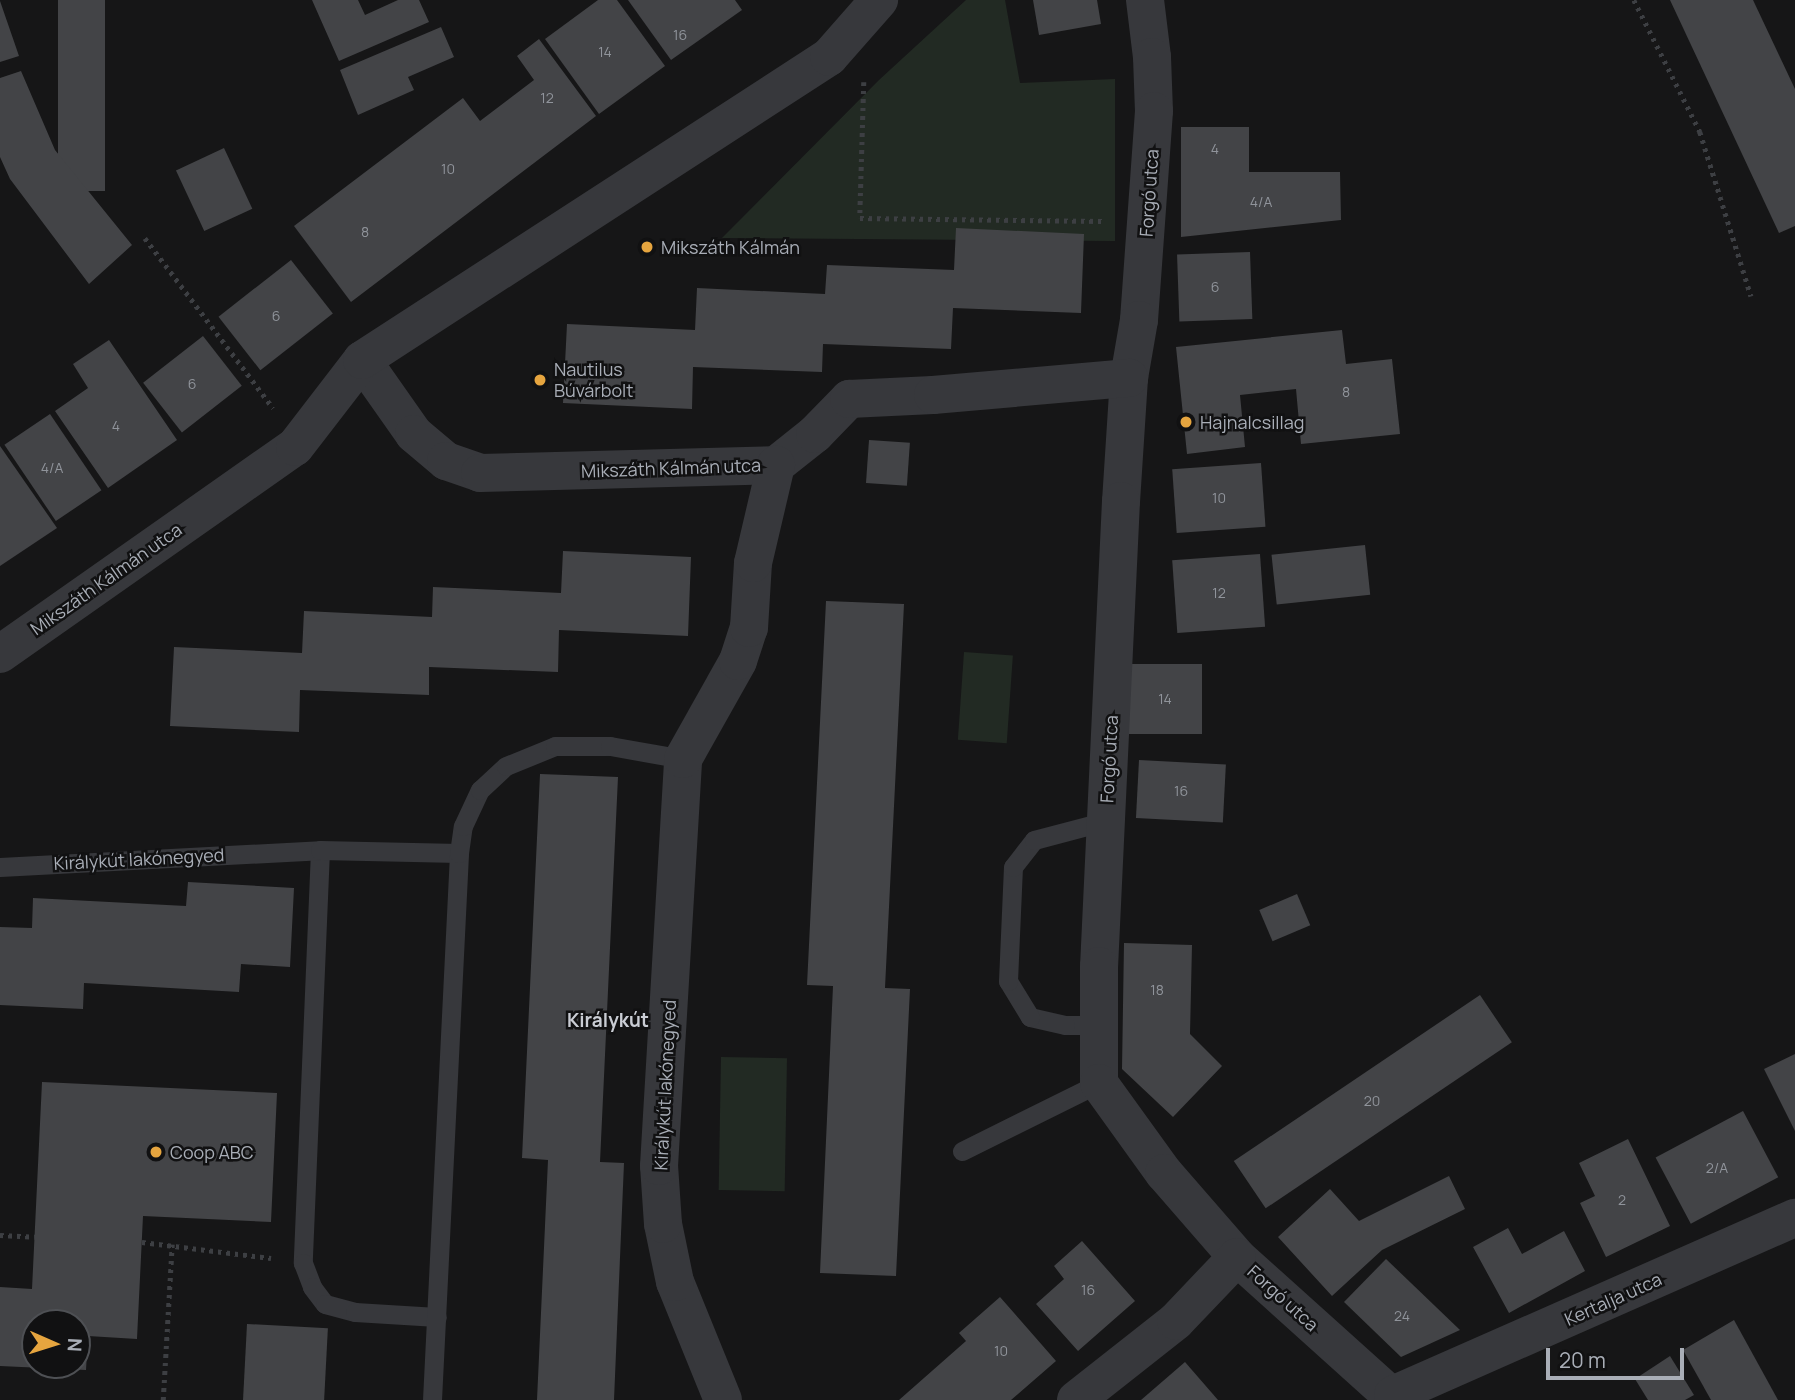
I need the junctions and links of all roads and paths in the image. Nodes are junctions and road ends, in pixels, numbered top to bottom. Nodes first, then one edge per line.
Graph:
1 (879, 0) edge
2 (1145, 0) edge
3 (1634, 0) edge
4 (829, 57) junction
5 (1147, 222) junction
6 (145, 238) dead end
7 (1751, 296) dead end
8 (362, 360) junction
9 (1129, 378) junction
10 (295, 447) junction
11 (776, 465) junction
12 (0, 654) edge
13 (683, 759) junction
14 (1105, 821) junction
15 (320, 850) junction
16 (459, 853) junction
17 (0, 867) edge
18 (1099, 1025) junction
19 (1099, 1083) junction
20 (962, 1152) dead end
21 (1795, 1219) edge
22 (0, 1236) edge
23 (35, 1237) dead end
24 (142, 1242) dead end
25 (172, 1244) junction
26 (1237, 1257) junction
27 (303, 1263) junction
28 (438, 1317) junction
29 (1394, 1398) edge
30 (163, 1400) edge
31 (432, 1400) edge
32 (723, 1400) edge
33 (1076, 1400) edge

1 - 4 street, Mikszáth Kálmán utca
2 - 5 street, Forgó utca
3 - 7 path
4 - 5 path
4 - 8 street, Mikszáth Kálmán utca
5 - 9 street, Forgó utca
6 - 10 path
8 - 10 street, Mikszáth Kálmán utca
8 - 11 street, Mikszáth Kálmán utca
9 - 11 street, Mikszáth Kálmán utca
9 - 14 street, Forgó utca
10 - 12 street, Mikszáth Kálmán utca
11 - 13 street, Királykút lakónegyed
13 - 16 lane
13 - 32 street, Királykút lakónegyed
14 - 18 street, Forgó utca
14 - 18 lane
15 - 16 lane, Királykút lakónegyed
15 - 17 lane, Királykút lakónegyed
15 - 27 lane
16 - 28 lane
18 - 19 street, Forgó utca
19 - 20 lane
19 - 26 street, Forgó utca
21 - 29 street, Kertalja utca
22 - 23 path
24 - 25 path
25 - 27 path
25 - 30 path
26 - 29 street, Forgó utca
26 - 33 street
27 - 28 lane
28 - 31 lane

